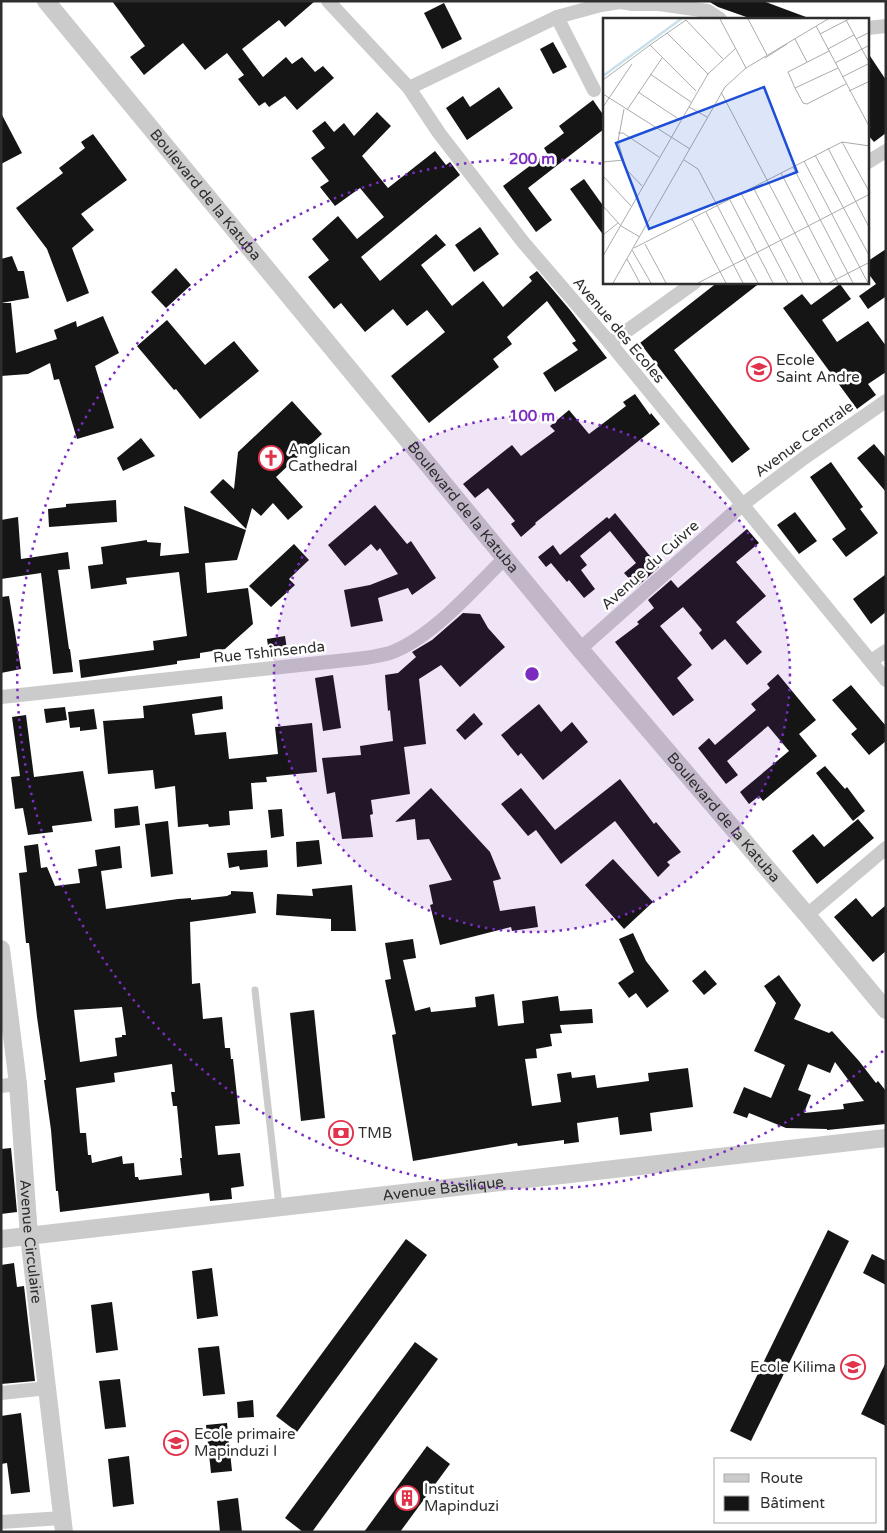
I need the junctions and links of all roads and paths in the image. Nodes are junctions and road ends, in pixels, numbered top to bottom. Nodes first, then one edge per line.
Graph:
1 (46, 1) edge
2 (328, 1) edge
3 (709, 6) edge
4 (684, 13) edge
5 (557, 17) junction
6 (719, 18) edge
7 (886, 26) edge
8 (870, 28) edge
9 (409, 88) junction
10 (594, 90) dead end
11 (886, 151) edge
12 (870, 161) edge
13 (692, 284) edge
14 (610, 343) junction
15 (886, 401) edge
16 (742, 506) junction
17 (505, 558) junction
18 (580, 650) junction
19 (886, 651) edge
20 (871, 661) junction
21 (886, 680) edge
22 (1, 698) edge
23 (886, 848) edge
24 (807, 915) junction
25 (2, 955) edge
26 (255, 990) dead end
27 (886, 1010) edge
28 (10, 1085) edge
29 (886, 1138) edge
30 (279, 1207) junction
31 (29, 1236) junction
32 (1, 1239) edge
33 (48, 1388) junction
34 (1, 1393) edge
35 (1, 1522) edge
36 (63, 1525) edge

1 - 17 street, Boulevard de la Katuba
2 - 9 street, Avenue des Ecoles
3 - 4 street
3 - 6 street
4 - 5 street
5 - 9 street
5 - 10 street
7 - 8 street
9 - 14 street, Avenue des Ecoles
11 - 12 street
13 - 14 street
14 - 16 street, Avenue des Ecoles
15 - 16 street, Avenue Centrale
16 - 18 street, Avenue du Cuivre
16 - 20 street, Avenue des Ecoles
17 - 18 street, Boulevard de la Katuba
17 - 22 street, Rue Tshinsenda
18 - 24 street, Boulevard de la Katuba
19 - 20 street
20 - 21 street, Avenue des Ecoles
23 - 24 street
24 - 27 street, Boulevard de la Katuba
25 - 28 street, Avenue Circulaire
26 - 30 lane
28 - 31 street, Avenue Circulaire
29 - 30 street, Avenue Basilique
30 - 31 street, Avenue Basilique
31 - 32 street, Avenue Basilique
31 - 33 street, Avenue Circulaire
33 - 34 street
33 - 36 street, Avenue Circulaire
35 - 36 street

